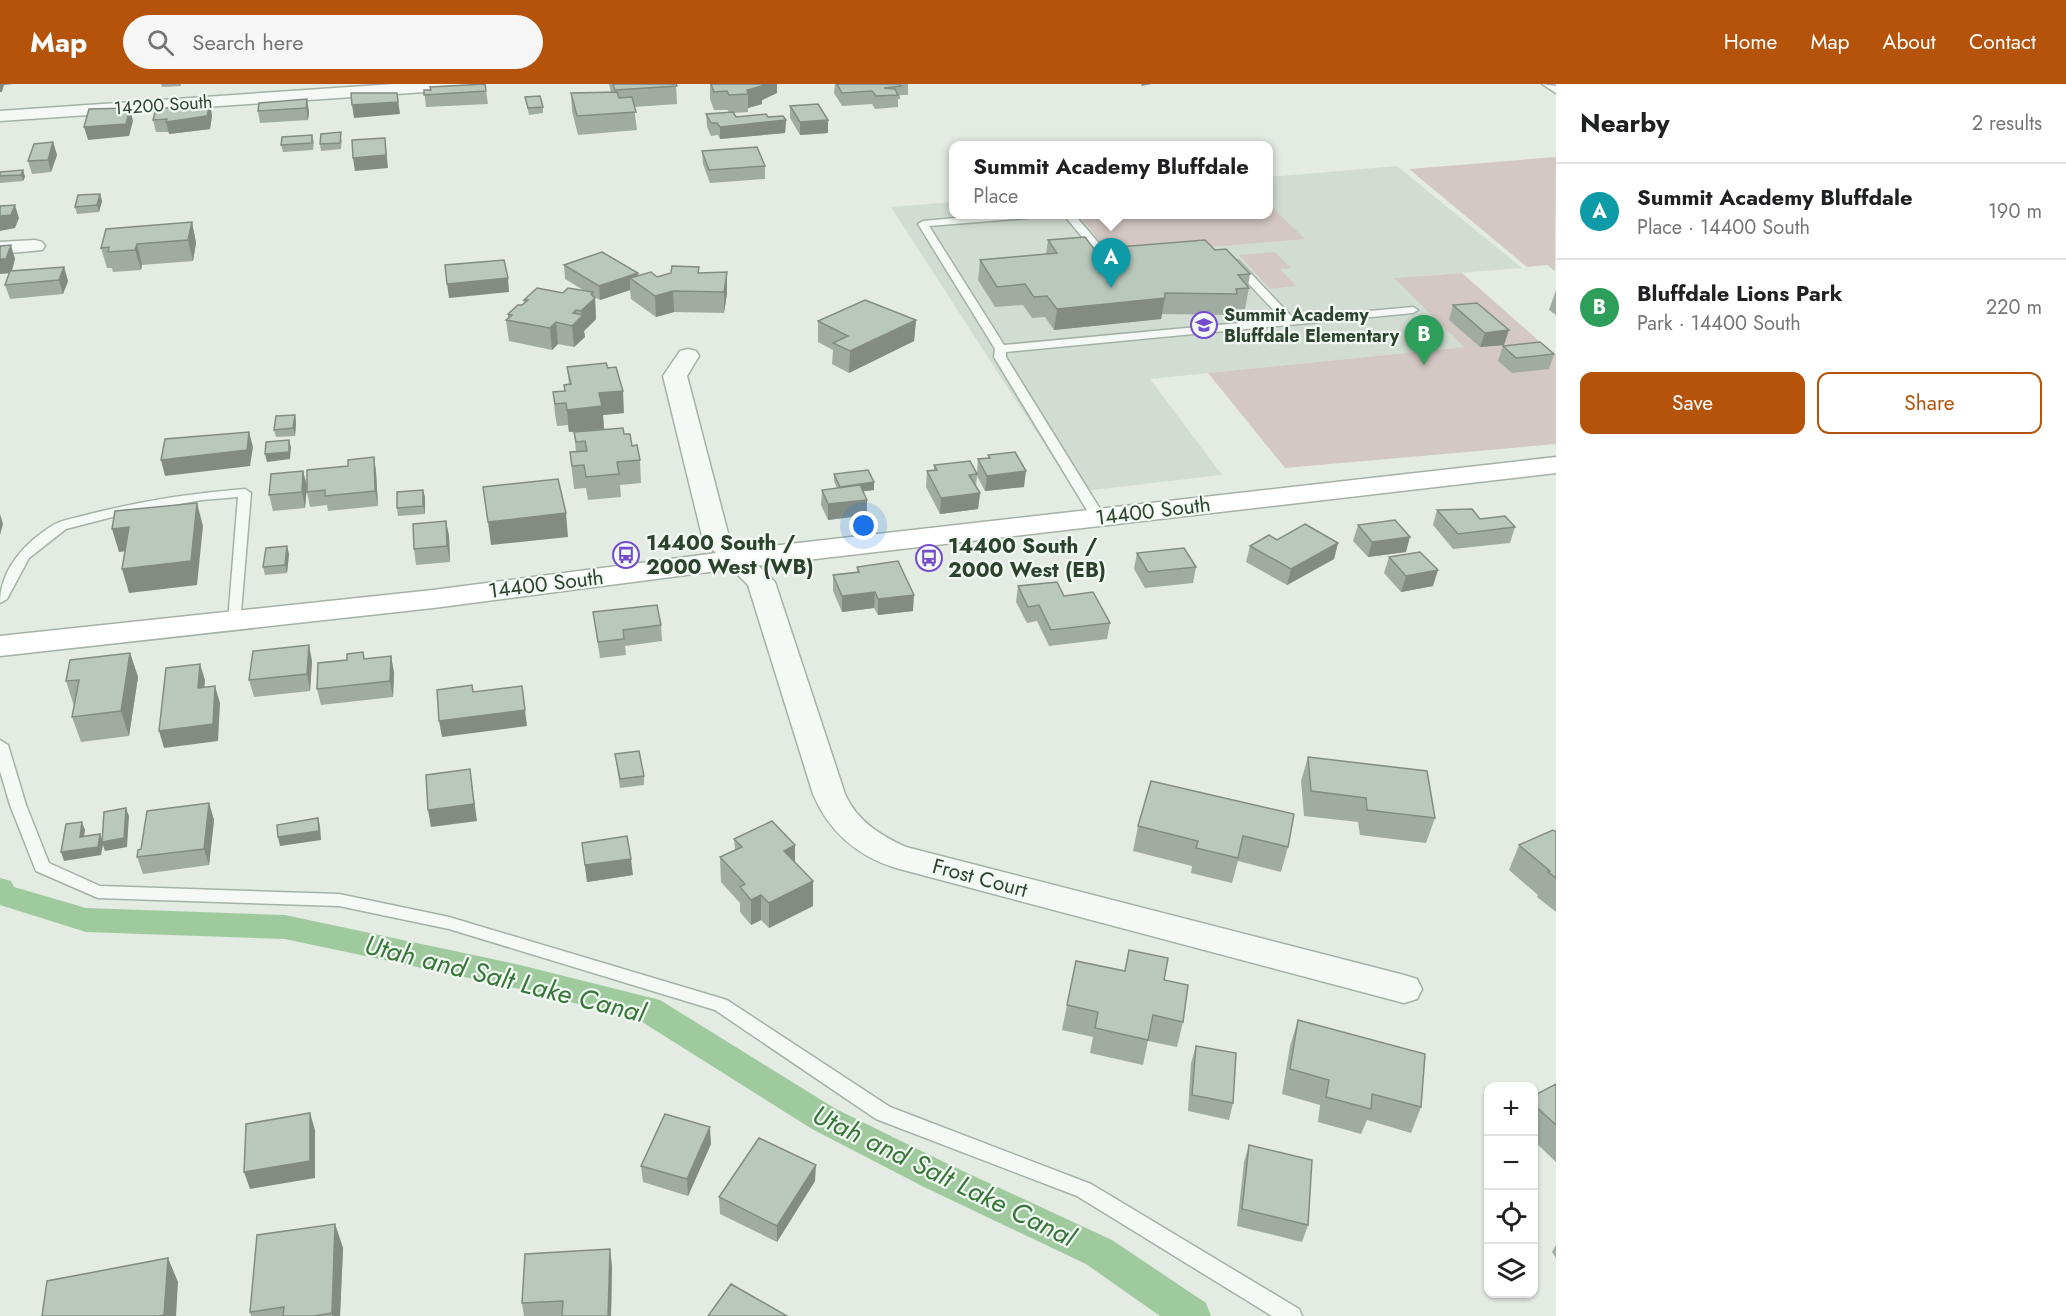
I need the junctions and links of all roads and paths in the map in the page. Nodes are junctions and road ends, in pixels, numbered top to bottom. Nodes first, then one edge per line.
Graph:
1 (469, 84) edge
2 (1546, 84) edge
3 (1556, 90) edge
4 (0, 116) edge
5 (981, 219) edge
6 (1072, 219) edge
7 (35, 246) dead end
8 (0, 248) edge
9 (1225, 252) edge
10 (1128, 258) edge
11 (1413, 310) dead end
12 (1291, 322) junction
13 (1001, 349) junction
14 (688, 356) dead end
15 (1556, 465) edge
16 (1098, 518) junction
17 (737, 559) junction
18 (0, 599) edge
19 (235, 621) junction
20 (0, 646) edge
21 (0, 745) edge
22 (1404, 989) dead end
23 (1291, 1316) edge

1 - 4 street, 14200 South
2 - 3 lane
5 - 13 lane
6 - 10 lane
7 - 8 street
9 - 12 lane
11 - 12 lane
12 - 13 lane
13 - 16 lane
14 - 17 street, Frost Court
15 - 16 main road, 14400 South
16 - 17 main road, 14400 South
17 - 19 main road, 14400 South
17 - 22 street, Frost Court
18 - 19 lane
19 - 20 main road, 14400 South
21 - 23 lane

